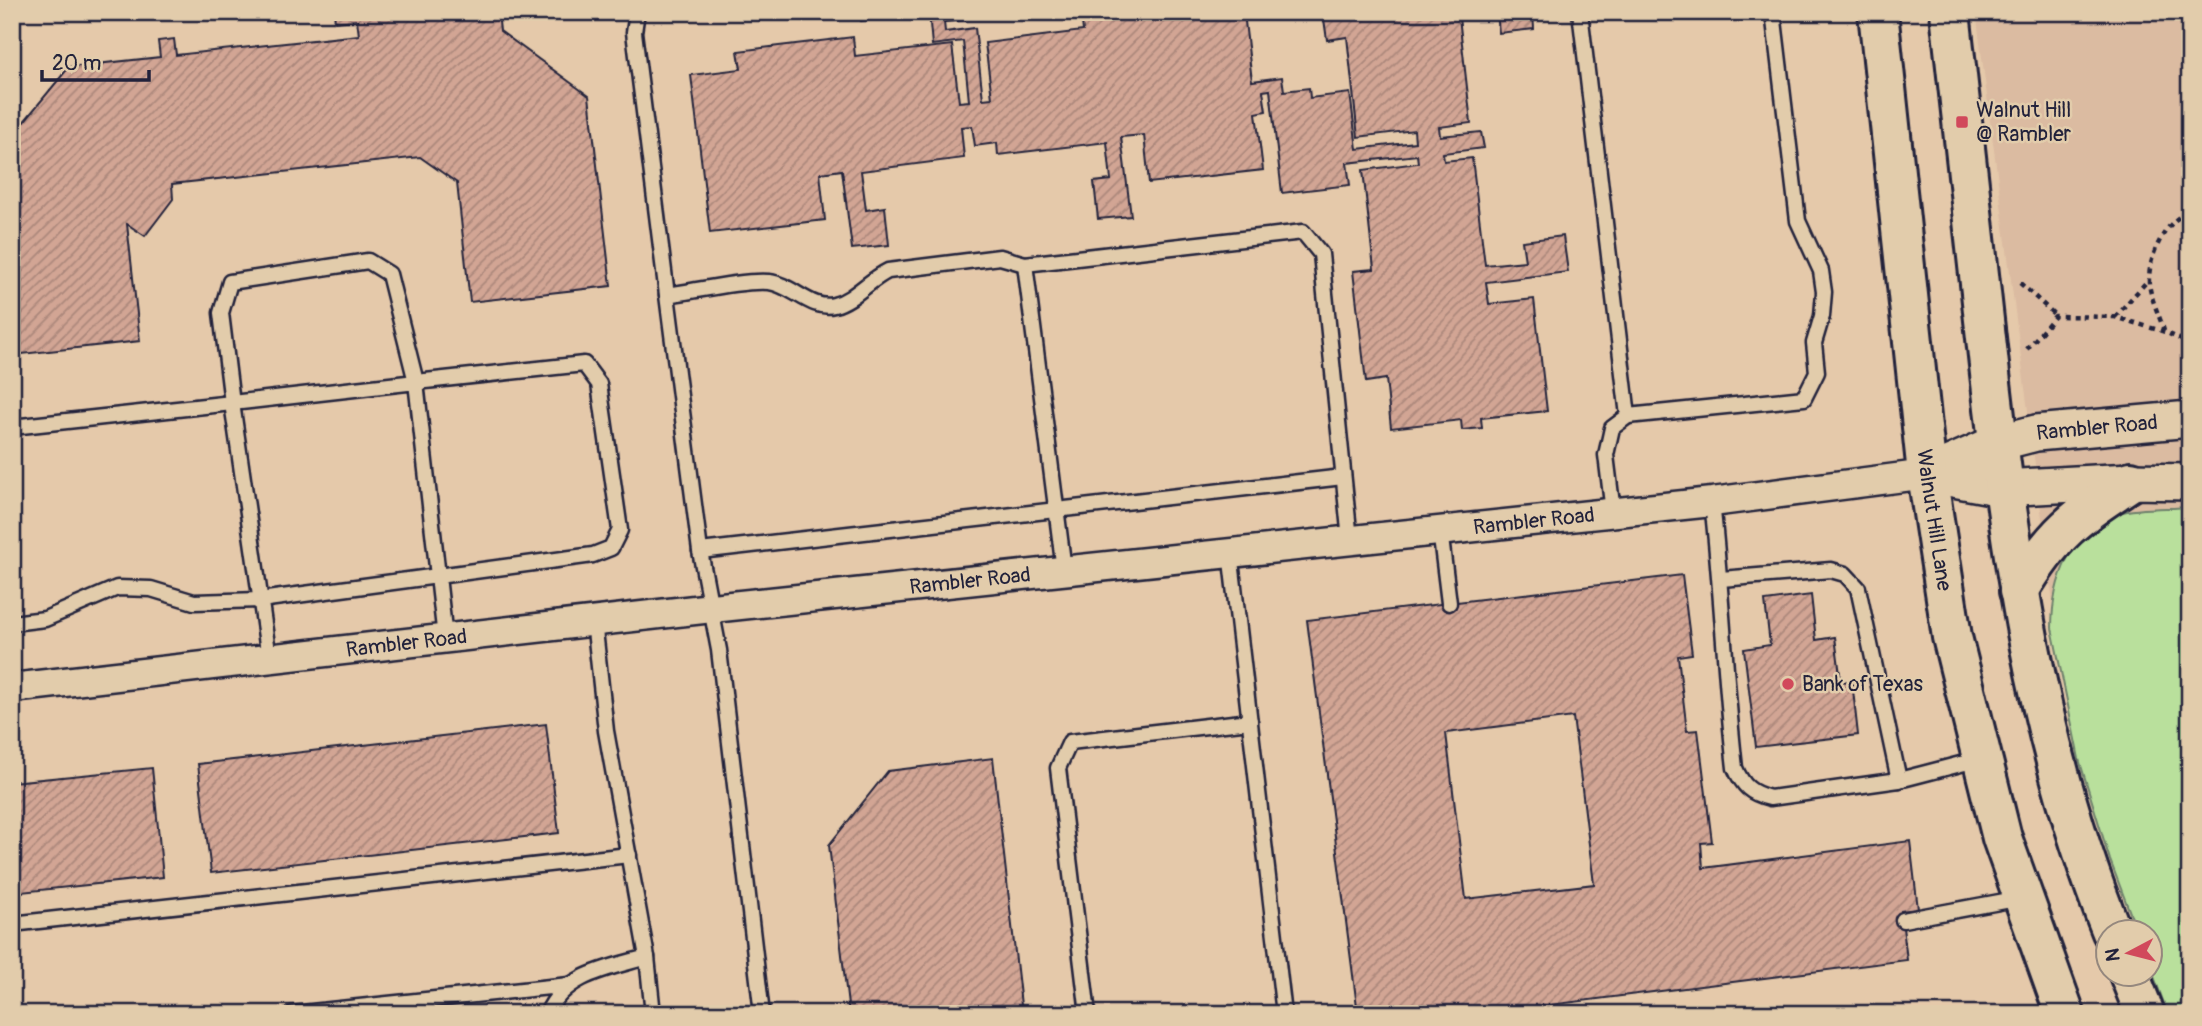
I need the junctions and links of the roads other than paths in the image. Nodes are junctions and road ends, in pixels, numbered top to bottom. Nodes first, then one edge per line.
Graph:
1 (637, 12) edge
2 (1580, 12) edge
3 (1773, 12) edge
4 (1878, 12) edge
5 (1950, 12) edge
6 (1025, 264) junction
7 (667, 295) junction
8 (415, 382) junction
9 (232, 403) junction
10 (1629, 416) junction
11 (2190, 419) edge
12 (12, 426) edge
13 (1997, 443) junction
14 (1927, 474) junction
15 (1343, 477) junction
16 (2131, 481) junction
17 (2190, 482) edge
18 (2002, 488) junction
19 (1712, 502) junction
20 (1056, 508) junction
21 (1614, 512) junction
22 (1440, 530) junction
23 (1350, 540) junction
24 (700, 551) junction
25 (1230, 552) junction
26 (1065, 570) junction
27 (438, 573) junction
28 (1721, 579) junction
29 (2019, 591) junction
30 (260, 600) junction
31 (1449, 603) dead end
32 (712, 608) junction
33 (594, 621) junction
34 (12, 623) edge
35 (444, 638) junction
36 (269, 658) junction
37 (12, 688) edge
38 (1250, 721) junction
39 (1980, 759) junction
40 (1899, 780) junction
41 (629, 855) junction
42 (2023, 898) junction
43 (2106, 918) edge
44 (1902, 920) dead end
45 (12, 924) edge
46 (647, 957) junction
47 (2046, 963) junction
48 (569, 985) junction
49 (2135, 988) edge
50 (298, 1013) edge
51 (547, 1014) edge
52 (653, 1014) edge
53 (762, 1014) edge
54 (1088, 1014) edge
55 (1284, 1014) edge
56 (2039, 1014) edge
57 (2065, 1014) edge
58 (2145, 1014) edge

1 - 7 lane
2 - 10 lane
3 - 10 lane
4 - 14 main road, Walnut Hill Lane
5 - 13 main road
6 - 7 lane
6 - 15 lane
6 - 20 lane
7 - 24 lane
8 - 9 lane
8 - 9 lane
8 - 27 lane
8 - 27 lane
9 - 12 lane
9 - 30 lane
10 - 21 lane
11 - 13 street, Rambler Road
13 - 14 street, Rambler Road
13 - 18 main road
14 - 18 street, Rambler Road
14 - 19 street, Rambler Road
14 - 39 main road, Walnut Hill Lane
15 - 20 lane
15 - 23 lane
16 - 17 street, Rambler Road
16 - 18 street, Rambler Road
16 - 29 main road
18 - 29 main road
19 - 21 street, Rambler Road
19 - 28 lane
20 - 24 lane
20 - 26 lane
21 - 22 street, Rambler Road
22 - 23 street, Rambler Road
22 - 31 lane
23 - 25 street, Rambler Road
24 - 32 lane
25 - 26 street, Rambler Road
25 - 38 lane
26 - 32 street, Rambler Road
27 - 30 lane
27 - 35 lane
28 - 40 lane
28 - 40 lane
29 - 43 main road
30 - 34 lane
30 - 36 lane
32 - 33 street, Rambler Road
32 - 53 lane
33 - 35 street, Rambler Road
33 - 41 lane
35 - 36 street, Rambler Road
36 - 37 street, Rambler Road
38 - 54 lane
38 - 55 lane
39 - 40 lane
39 - 42 main road, Walnut Hill Lane
41 - 45 lane
41 - 46 lane
42 - 44 lane
42 - 47 main road, Walnut Hill Lane
46 - 48 lane
46 - 52 lane
47 - 56 main road
47 - 57 main road, Walnut Hill Lane
48 - 50 lane
48 - 51 lane
49 - 58 main road

